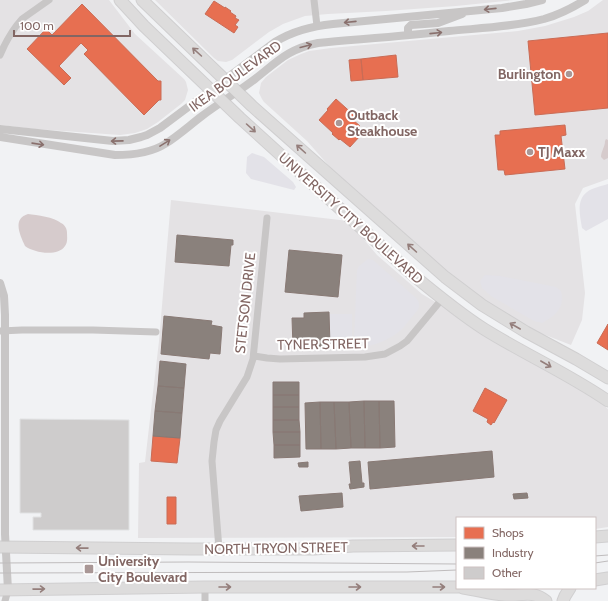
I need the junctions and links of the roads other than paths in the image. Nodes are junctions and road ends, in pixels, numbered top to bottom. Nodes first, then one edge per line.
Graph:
1 (49, 0) edge
2 (120, 0) edge
3 (142, 0) edge
4 (314, 0) edge
5 (542, 0) edge
6 (585, 0) edge
7 (470, 11) junction
8 (317, 26) junction
9 (408, 35) junction
10 (0, 55) edge
11 (225, 79) junction
12 (210, 90) junction
13 (237, 91) junction
14 (223, 101) junction
15 (0, 129) edge
16 (0, 137) edge
17 (267, 218) dead end
18 (0, 283) edge
19 (442, 299) junction
20 (2, 331) edge
21 (156, 332) dead end
22 (254, 356) junction
23 (608, 378) edge
24 (608, 401) edge
25 (608, 536) edge
26 (596, 537) edge
27 (456, 545) edge
28 (3, 547) edge
29 (220, 549) junction
30 (608, 578) edge
31 (596, 580) edge
32 (205, 587) junction
33 (456, 587) edge
34 (469, 589) edge
35 (569, 589) edge
36 (4, 590) edge
37 (5, 601) edge
38 (205, 601) edge
39 (546, 601) edge
40 (562, 601) edge

1 - 10 street
2 - 12 main road, UNIVERSITY CITY BOULEVARD
11 -> 3 main road, UNIVERSITY CITY BOULEVARD
4 - 8 street
5 -> 7 street, IKEA BOULEVARD
9 -> 6 street, IKEA BOULEVARD
7 -> 8 street, IKEA BOULEVARD
7 - 9 street
8 - 11 street, IKEA BOULEVARD
13 -> 9 street, IKEA BOULEVARD
11 - 12 street, IKEA BOULEVARD
11 - 13 main road, UNIVERSITY CITY BOULEVARD
12 - 14 main road, UNIVERSITY CITY BOULEVARD
12 -> 15 street, IKEA BOULEVARD
13 - 14 street, IKEA BOULEVARD
23 -> 13 main road, UNIVERSITY CITY BOULEVARD
16 -> 14 street, IKEA BOULEVARD
14 -> 19 main road, UNIVERSITY CITY BOULEVARD
17 - 22 street, STETSON DRIVE
18 - 20 street
19 - 22 street, TYNER STREET
19 -> 24 main road, UNIVERSITY CITY BOULEVARD
20 - 21 street
20 - 28 street
22 - 29 street, STETSON DRIVE
25 - 26 main road
27 -> 29 main road, NORTH TRYON STREET
29 -> 28 main road, NORTH TRYON STREET
28 - 36 street
30 - 31 main road
32 -> 33 main road
36 -> 32 main road
32 - 38 street
34 - 39 main road
35 - 40 main road
36 - 37 street

